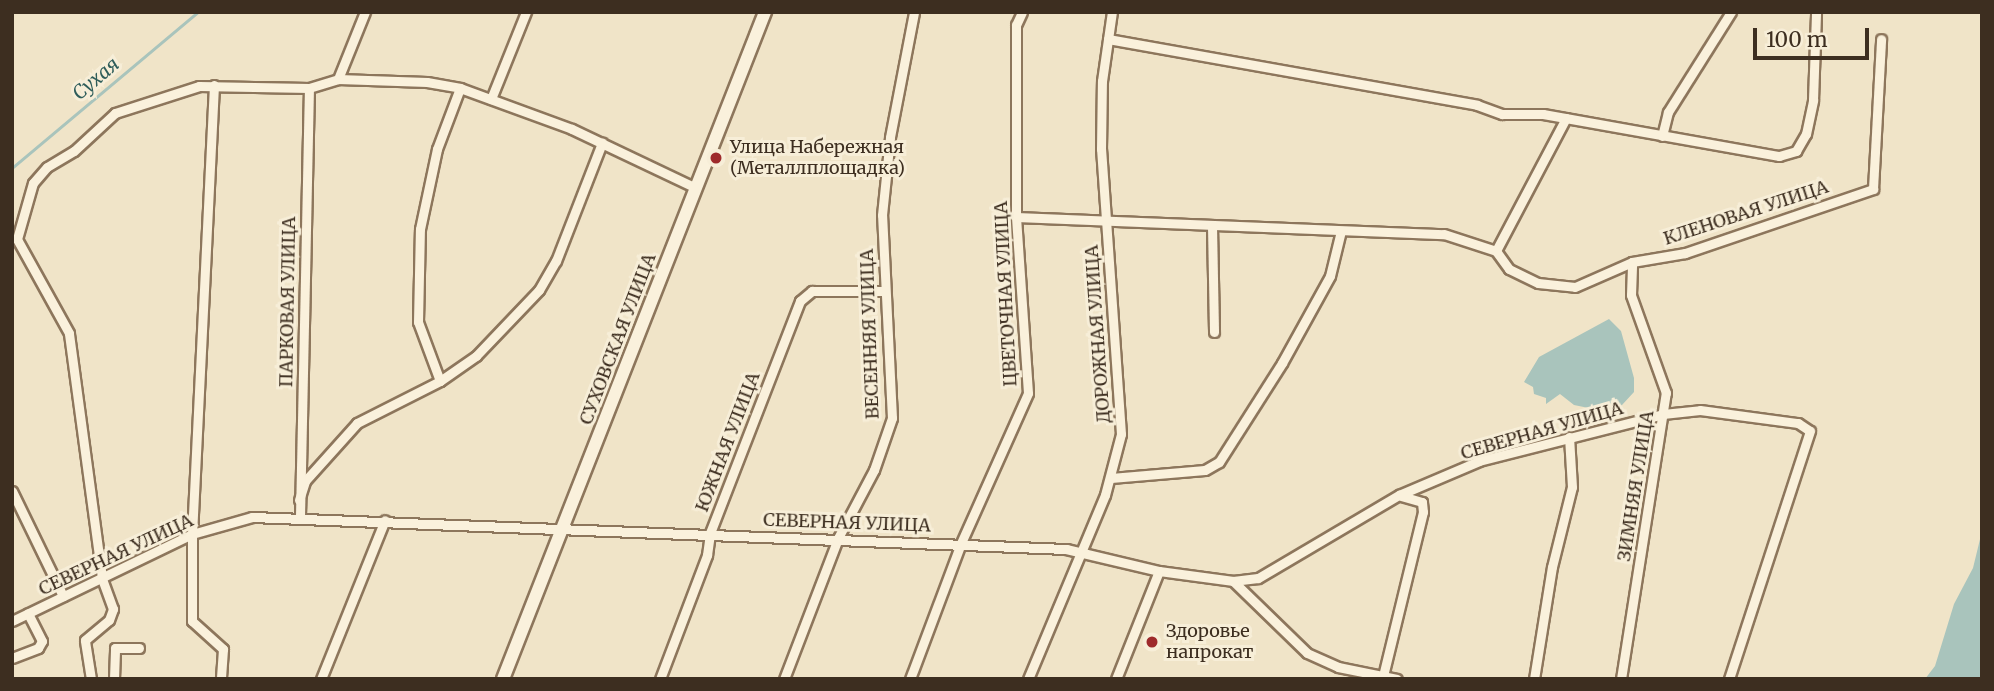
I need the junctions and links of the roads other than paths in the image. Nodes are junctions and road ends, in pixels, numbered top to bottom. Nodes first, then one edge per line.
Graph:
1 (365, 12) edge
2 (526, 12) edge
3 (765, 12) edge
4 (914, 12) edge
5 (1022, 12) edge
6 (1112, 12) edge
7 (1731, 12) edge
8 (1815, 12) edge
9 (1108, 39) junction
10 (1881, 39) dead end
11 (338, 79) junction
12 (214, 85) junction
13 (309, 88) junction
14 (460, 88) junction
15 (491, 99) junction
16 (1566, 118) junction
17 (1662, 135) junction
18 (602, 143) junction
19 (696, 188) junction
20 (1016, 217) junction
21 (1106, 223) junction
22 (1212, 226) junction
23 (1341, 232) junction
24 (1496, 251) junction
25 (1632, 262) junction
26 (884, 291) junction
27 (1214, 332) dead end
28 (440, 381) junction
29 (1663, 414) junction
30 (1569, 437) junction
31 (1111, 478) junction
32 (12, 491) edge
33 (1399, 495) junction
34 (299, 500) junction
35 (300, 516) junction
36 (385, 520) junction
37 (564, 526) junction
38 (710, 533) junction
39 (192, 534) junction
40 (838, 538) junction
41 (961, 543) junction
42 (1078, 553) junction
43 (1159, 571) junction
44 (102, 578) junction
45 (1233, 581) junction
46 (63, 596) junction
47 (28, 613) junction
48 (12, 621) edge
49 (139, 648) dead end
50 (12, 658) edge
51 (1384, 676) junction
52 (91, 679) edge
53 (114, 679) edge
54 (222, 679) edge
55 (321, 679) edge
56 (503, 679) edge
57 (660, 679) edge
58 (784, 679) edge
59 (910, 679) edge
60 (1028, 679) edge
61 (1116, 679) edge
62 (1397, 679) edge
63 (1534, 679) edge
64 (1621, 679) edge
65 (1729, 679) edge

1 - 11 street
2 - 15 street
3 - 19 street, СУХОВСКАЯ УЛИЦА
4 - 26 street, ВЕСЕННЯЯ УЛИЦА
5 - 20 street, ЦВЕТОЧНАЯ УЛИЦА
6 - 9 street, ДОРОЖНАЯ УЛИЦА
7 - 17 street
8 - 17 street
9 - 16 street
9 - 21 street, ДОРОЖНАЯ УЛИЦА
10 - 25 street, КЛЕНОВАЯ УЛИЦА
11 - 13 street
11 - 14 street
12 - 13 street
12 - 39 street
12 - 44 street
13 - 34 street, ПАРКОВАЯ УЛИЦА
14 - 15 street
14 - 28 street
15 - 18 street
16 - 17 street
16 - 24 street
18 - 19 street
18 - 28 street
19 - 37 street, СУХОВСКАЯ УЛИЦА
20 - 21 street, КЛЕНОВАЯ УЛИЦА
20 - 41 street, ЦВЕТОЧНАЯ УЛИЦА
21 - 22 street, КЛЕНОВАЯ УЛИЦА
21 - 31 street, ДОРОЖНАЯ УЛИЦА
22 - 23 street, КЛЕНОВАЯ УЛИЦА
22 - 27 street
23 - 24 street, КЛЕНОВАЯ УЛИЦА
23 - 31 street
24 - 25 street, КЛЕНОВАЯ УЛИЦА
25 - 29 street, ЗИМНЯЯ УЛИЦА
26 - 38 street, ЮЖНАЯ УЛИЦА
26 - 40 street, ВЕСЕННЯЯ УЛИЦА
28 - 34 street
29 - 30 street, СЕВЕРНАЯ УЛИЦА
29 - 64 street, ЗИМНЯЯ УЛИЦА
29 - 65 street, СЕВЕРНАЯ УЛИЦА
30 - 33 street, СЕВЕРНАЯ УЛИЦА
30 - 63 street
31 - 42 street, ДОРОЖНАЯ УЛИЦА
32 - 46 street
33 - 45 street, СЕВЕРНАЯ УЛИЦА
33 - 51 street
34 - 35 street, ПАРКОВАЯ УЛИЦА
35 - 36 street, СЕВЕРНАЯ УЛИЦА
35 - 39 street, СЕВЕРНАЯ УЛИЦА
36 - 37 street, СЕВЕРНАЯ УЛИЦА
36 - 55 street
37 - 38 street, СЕВЕРНАЯ УЛИЦА
37 - 56 street, СУХОВСКАЯ УЛИЦА
38 - 40 street, СЕВЕРНАЯ УЛИЦА
38 - 57 street, ЮЖНАЯ УЛИЦА
39 - 44 street, СЕВЕРНАЯ УЛИЦА
39 - 54 street
40 - 41 street, СЕВЕРНАЯ УЛИЦА
40 - 58 street, ВЕСЕННЯЯ УЛИЦА
41 - 42 street, СЕВЕРНАЯ УЛИЦА
41 - 59 street, ЦВЕТОЧНАЯ УЛИЦА
42 - 43 street, СЕВЕРНАЯ УЛИЦА
42 - 60 street, ДОРОЖНАЯ УЛИЦА
43 - 45 street, СЕВЕРНАЯ УЛИЦА
43 - 61 street
44 - 46 street, СЕВЕРНАЯ УЛИЦА
44 - 52 street
45 - 51 street
46 - 47 street, СЕВЕРНАЯ УЛИЦА
47 - 48 street, СЕВЕРНАЯ УЛИЦА
47 - 50 street
49 - 53 street
51 - 62 street

